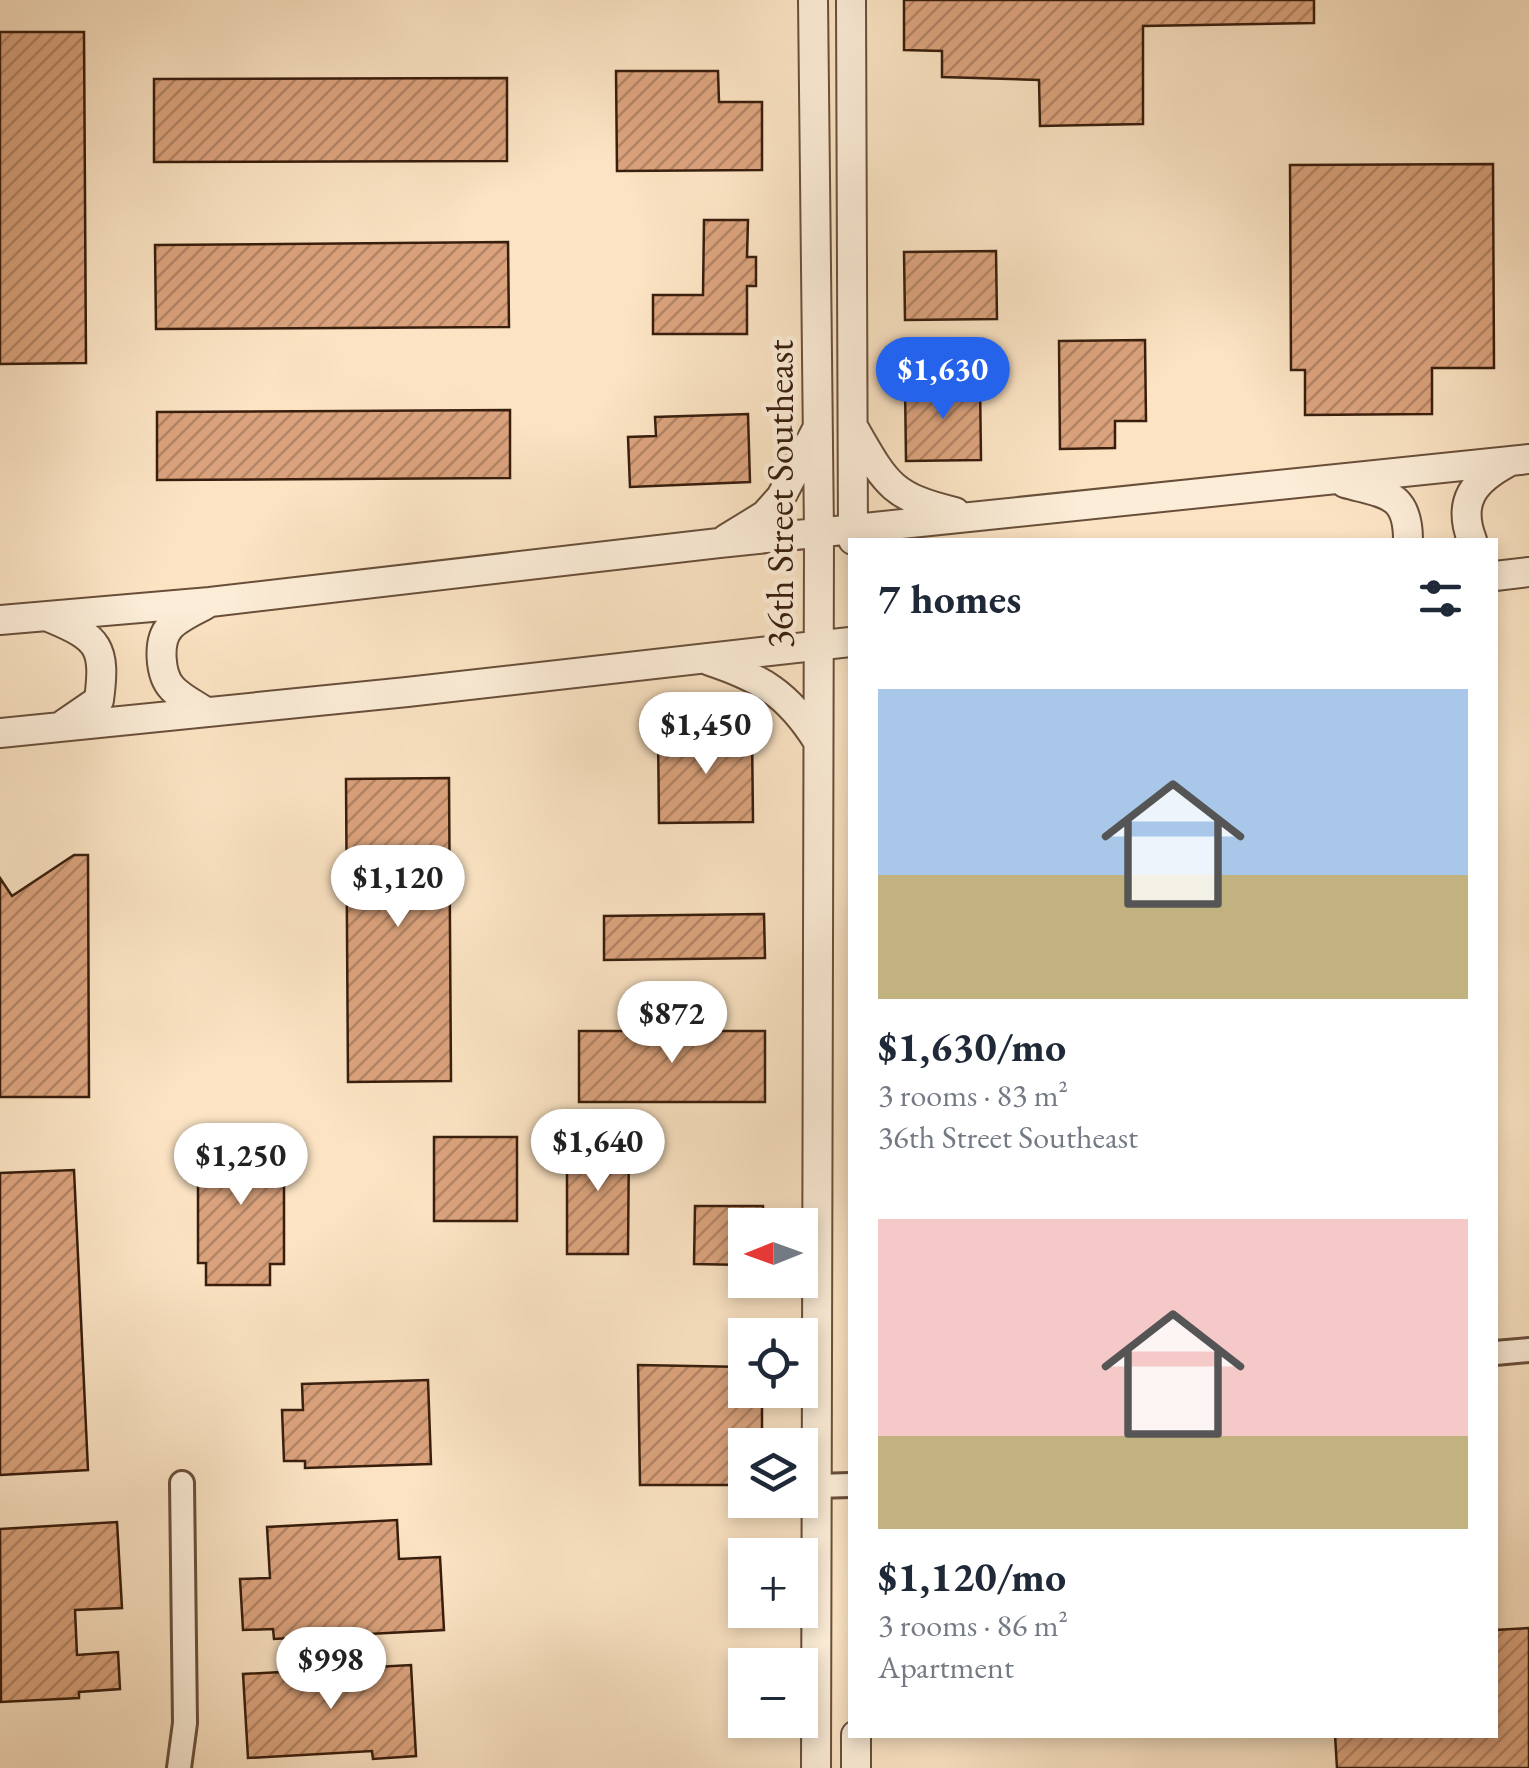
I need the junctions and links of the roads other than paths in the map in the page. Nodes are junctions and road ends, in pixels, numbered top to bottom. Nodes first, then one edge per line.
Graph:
1 (813, 0) edge
2 (851, 0) edge
3 (853, 427) junction
4 (818, 428) junction
5 (1521, 460) edge
6 (1331, 479) junction
7 (972, 516) junction
8 (819, 534) junction
9 (853, 535) edge
10 (1408, 538) edge
11 (1471, 538) edge
12 (719, 543) junction
13 (1529, 572) edge
14 (1498, 576) edge
15 (210, 602) junction
16 (44, 615) junction
17 (0, 620) edge
18 (848, 642) edge
19 (817, 646) junction
20 (704, 659) junction
21 (206, 712) junction
22 (59, 727) junction
23 (0, 733) edge
24 (818, 741) junction
25 (1529, 1350) edge
26 (1498, 1353) edge
27 (818, 1428) edge
28 (182, 1483) dead end
29 (818, 1486) edge
30 (848, 1486) edge
31 (818, 1518) edge
32 (856, 1738) edge
33 (178, 1768) edge
34 (816, 1768) edge
35 (856, 1768) edge

1 - 4 street, 36th Street Southeast
2 - 3 street, 36th Street Southeast
3 - 7 street
3 - 9 street, 36th Street Southeast
4 - 8 street, 36th Street Southeast
4 - 12 street
5 - 6 street
5 - 11 street
6 - 7 street
6 - 10 street
7 - 9 street
8 - 9 street
8 - 12 street
8 - 19 street, 36th Street Southeast
12 - 15 street
13 - 14 street
15 - 16 street
15 - 21 street
16 - 17 street
16 - 22 street
18 - 19 street
19 - 20 street
19 - 24 street, 36th Street Southeast
20 - 21 street
20 - 24 street
21 - 22 street
22 - 23 street
24 - 27 street, 36th Street Southeast
25 - 26 street
28 - 33 street
29 - 30 street
31 - 34 street, 36th Street Southeast
32 - 35 street

